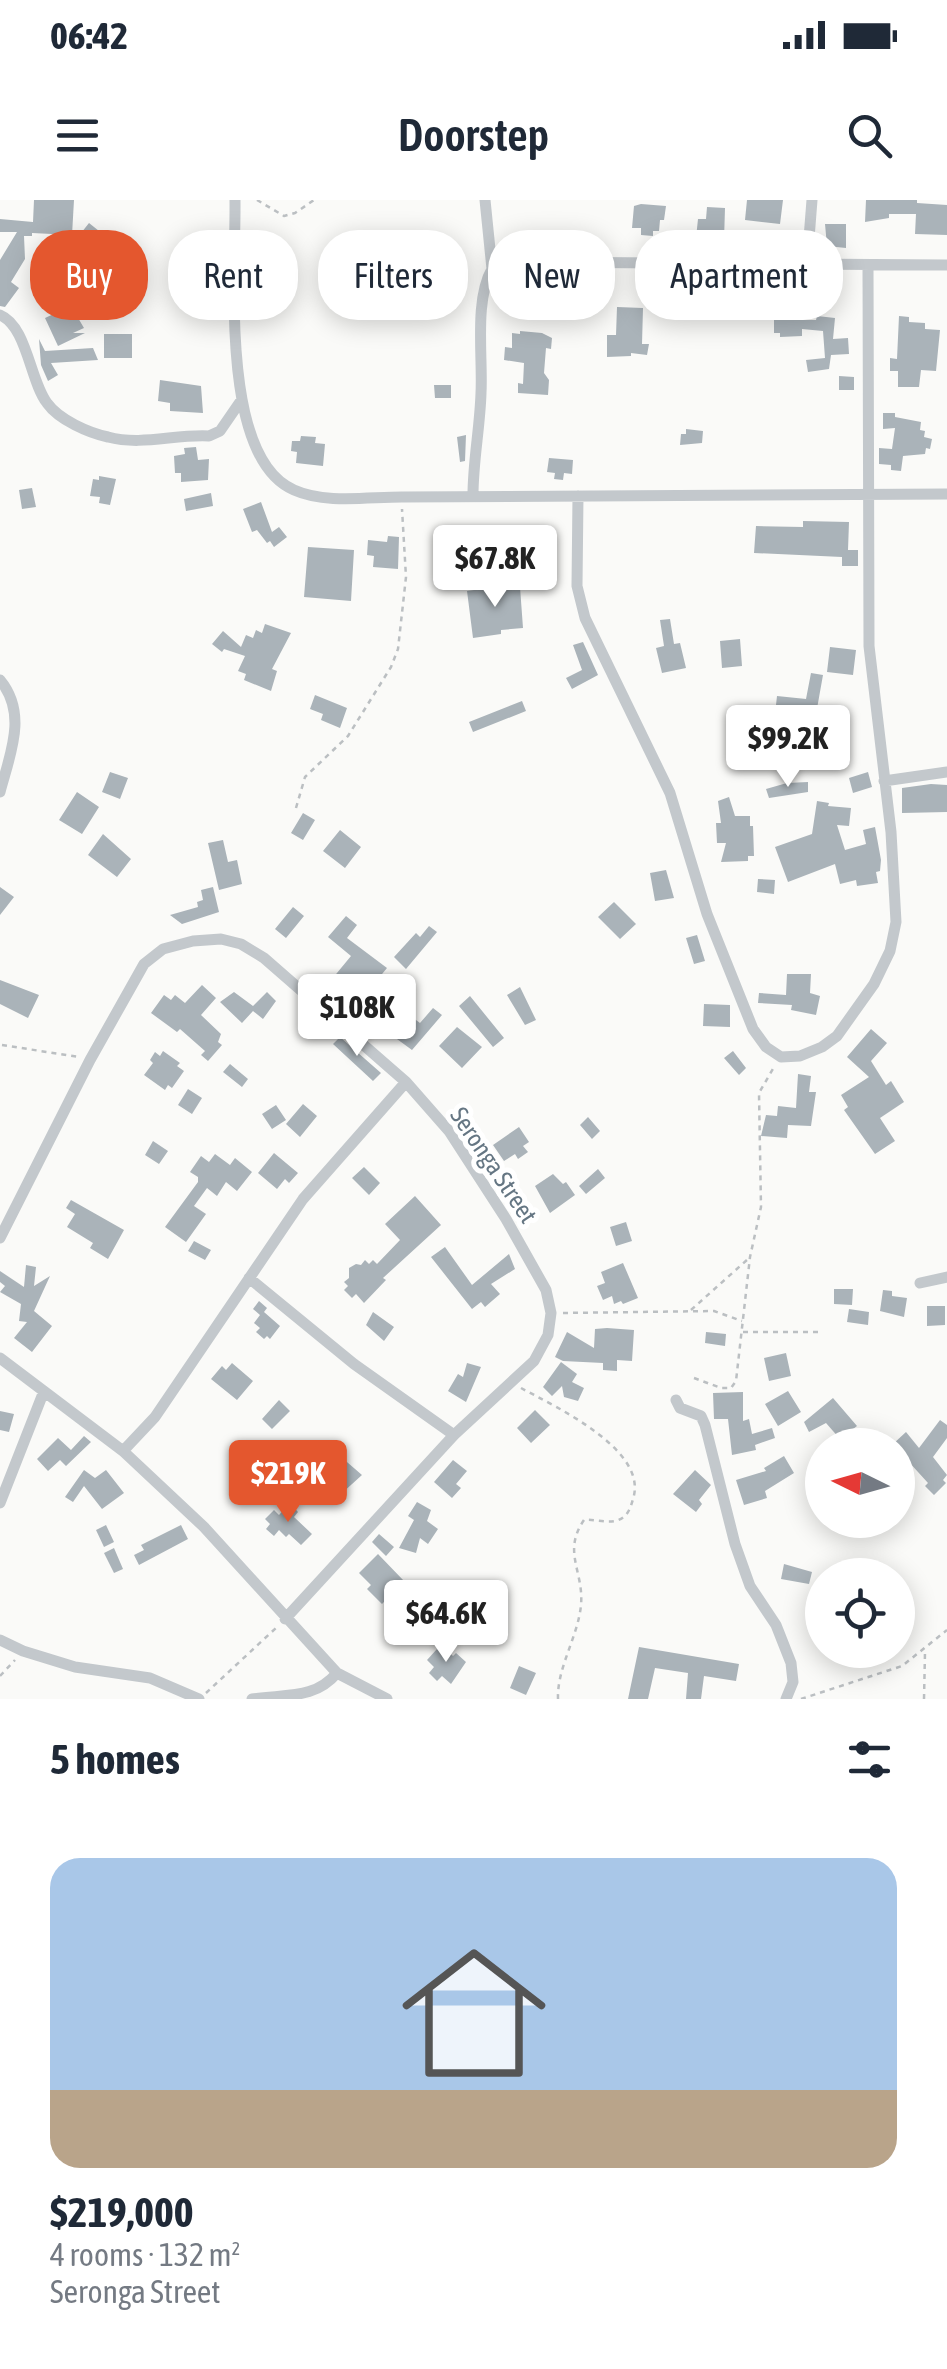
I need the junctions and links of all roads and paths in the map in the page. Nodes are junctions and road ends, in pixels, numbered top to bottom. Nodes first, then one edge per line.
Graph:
1 (235, 200) edge
2 (257, 200) edge
3 (314, 200) edge
4 (485, 200) edge
5 (812, 200) edge
6 (488, 230) edge
7 (810, 230) edge
8 (843, 265) edge
9 (947, 265) edge
10 (868, 266) junction
11 (488, 276) edge
12 (0, 316) edge
13 (240, 402) junction
14 (867, 494) junction
15 (947, 494) edge
16 (473, 495) junction
17 (578, 496) junction
18 (402, 498) junction
19 (0, 680) edge
20 (947, 772) edge
21 (884, 781) junction
22 (0, 792) edge
23 (296, 808) dead end
24 (2, 1045) edge
25 (782, 1057) junction
26 (90, 1060) junction
27 (406, 1082) junction
28 (0, 1238) edge
29 (750, 1258) junction
30 (248, 1278) junction
31 (947, 1278) edge
32 (920, 1283) dead end
33 (690, 1312) junction
34 (550, 1313) junction
35 (743, 1322) junction
36 (742, 1332) junction
37 (820, 1332) dead end
38 (0, 1358) edge
39 (694, 1378) dead end
40 (511, 1382) junction
41 (44, 1391) junction
42 (676, 1400) dead end
43 (454, 1436) junction
44 (123, 1451) junction
45 (0, 1503) edge
46 (285, 1619) junction
47 (947, 1630) edge
48 (0, 1640) edge
49 (925, 1650) junction
50 (23, 1651) junction
51 (337, 1673) junction
52 (0, 1676) edge
53 (199, 1699) edge
54 (252, 1699) edge
55 (387, 1699) edge
56 (558, 1699) edge
57 (786, 1699) edge
58 (801, 1699) edge
59 (924, 1699) edge

1 - 13 street
2 - 3 path
4 - 6 street
5 - 7 street
8 - 10 street
9 - 10 street
10 - 14 street
11 - 16 street
12 - 13 street
13 - 18 street
14 - 15 street
14 - 17 street
14 - 21 street
16 - 17 street
16 - 18 street
17 - 25 street
18 - 23 path
19 - 22 street
20 - 21 street
21 - 25 street
24 - 26 path
25 - 29 path
26 - 27 street, Seronga Street
26 - 28 street, Seronga Street
27 - 30 street
27 - 34 street, Seronga Street
29 - 33 path
29 - 35 path
30 - 43 street
30 - 44 street
31 - 32 street
33 - 34 path
33 - 35 path
34 - 40 street
35 - 36 path
36 - 37 path
36 - 39 path
38 - 41 street
40 - 43 street
40 - 56 path
41 - 44 street
41 - 45 street
42 - 57 street
43 - 46 street
44 - 46 street
46 - 51 street
46 - 53 path
47 - 49 path
48 - 50 street
49 - 58 path
49 - 59 path
50 - 52 path
50 - 53 street
51 - 54 street
51 - 55 street

